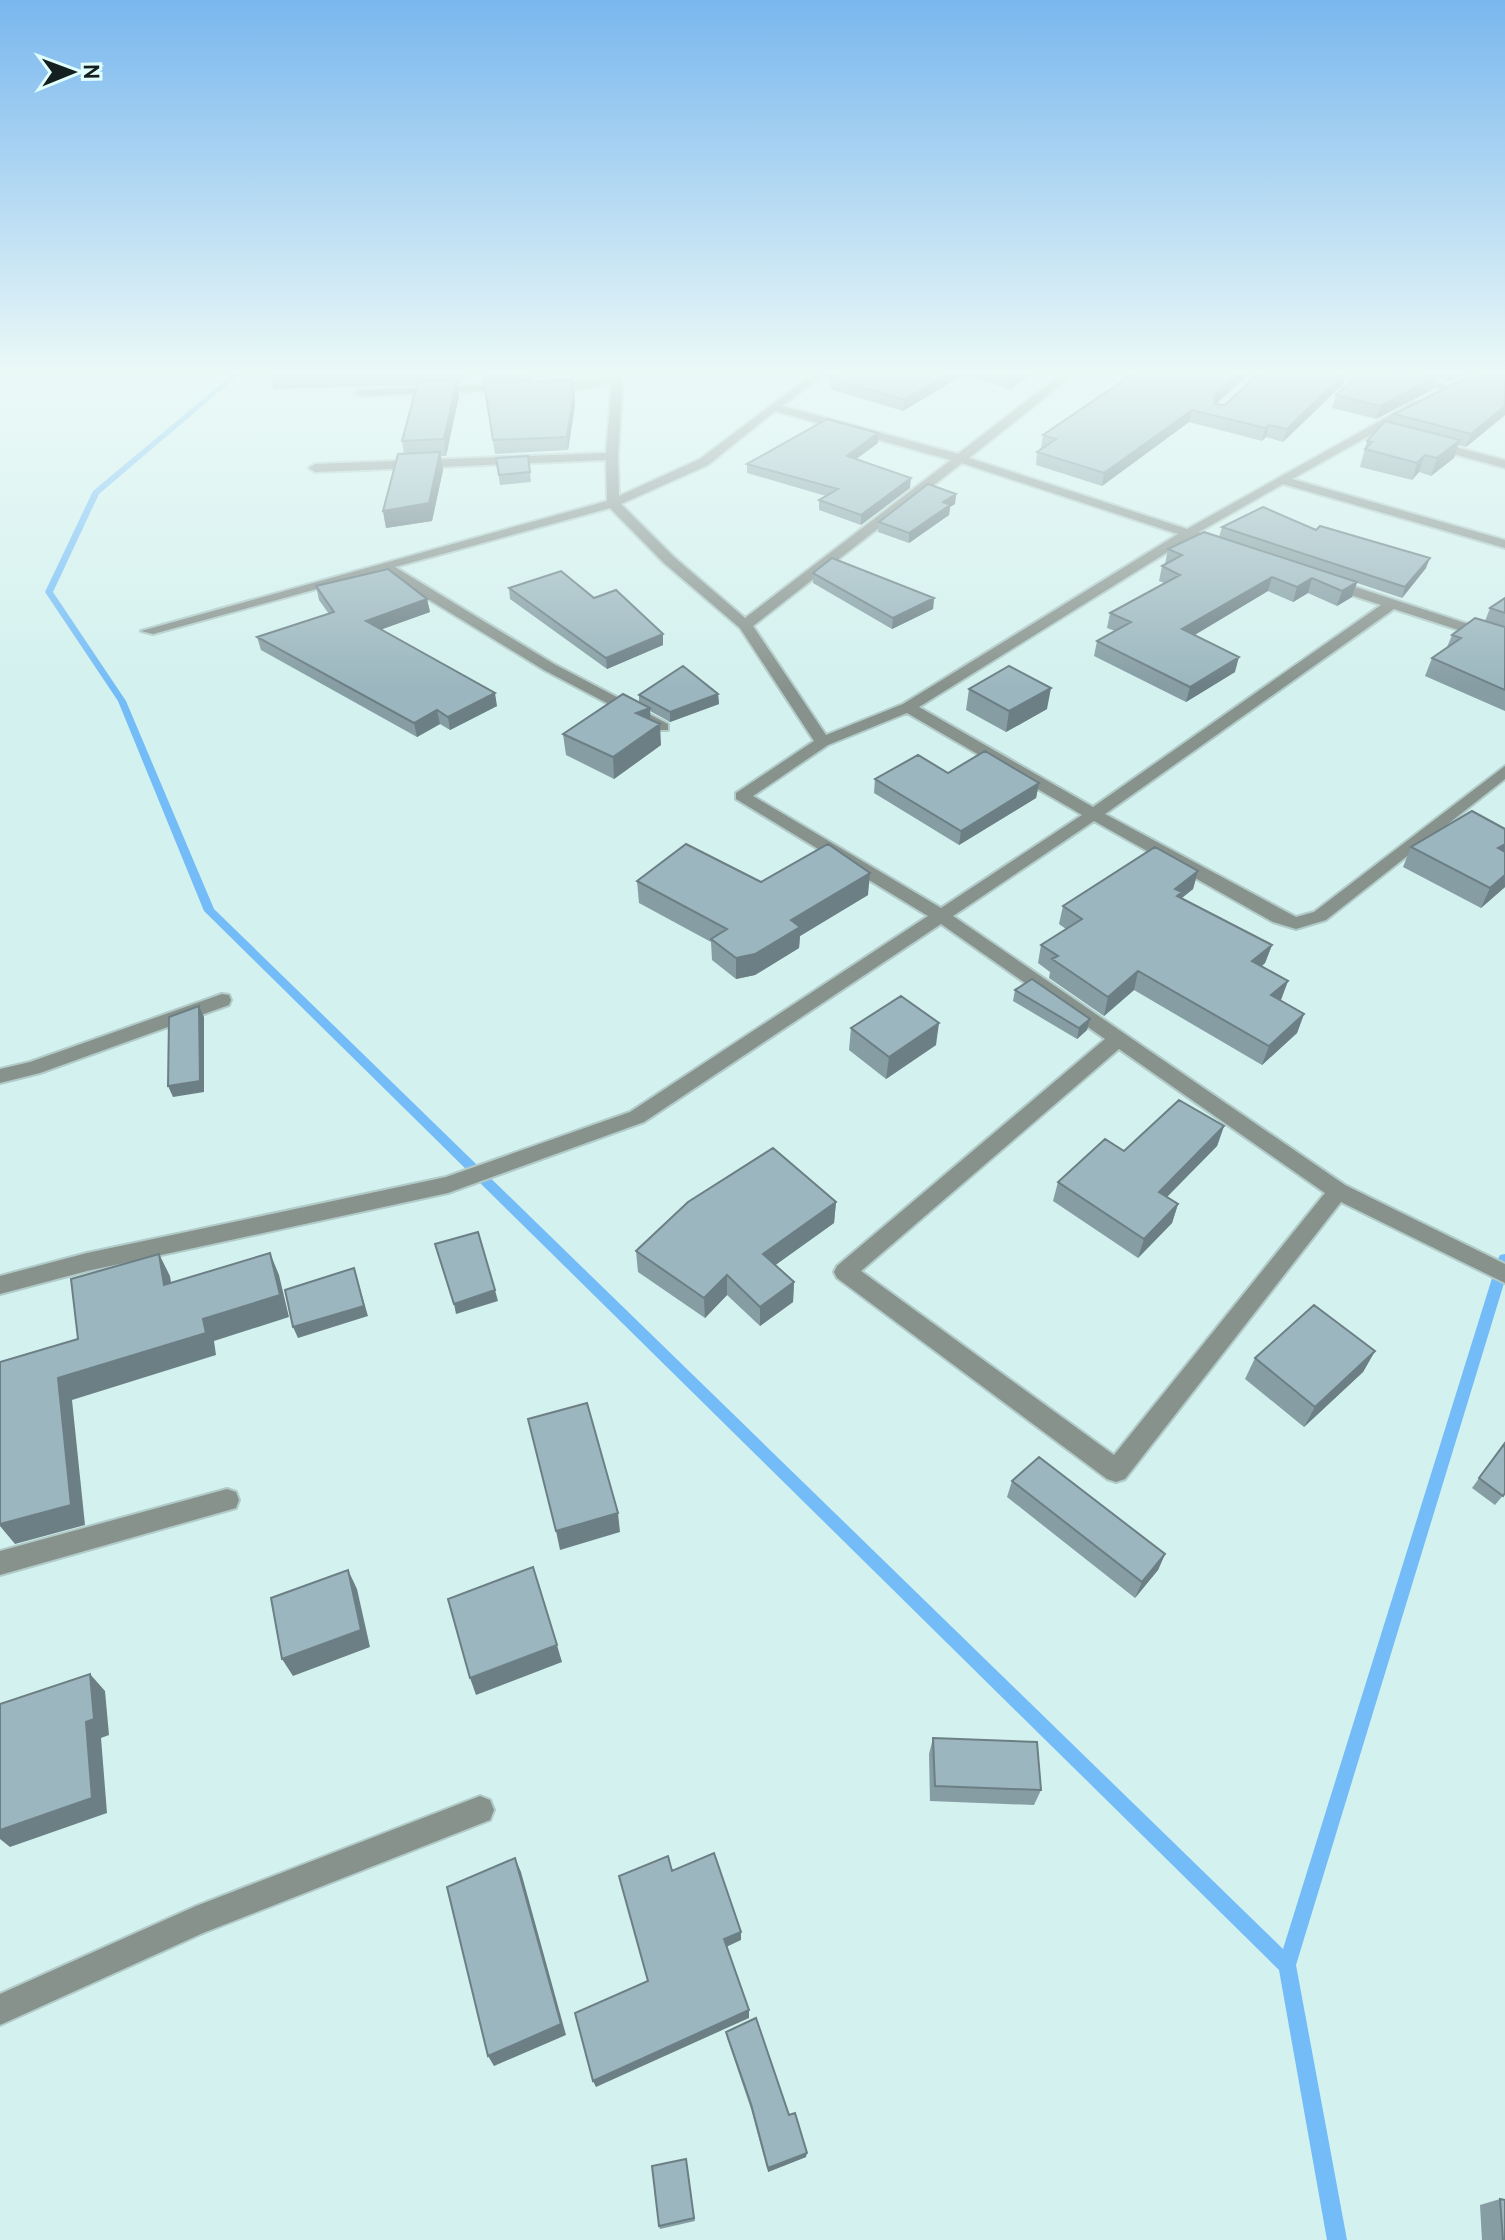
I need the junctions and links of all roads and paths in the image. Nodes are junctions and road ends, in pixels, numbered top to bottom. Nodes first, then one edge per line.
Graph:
1 (612, 479) edge
2 (667, 479) edge
3 (936, 479) edge
4 (1021, 479) edge
5 (1280, 479) joint
6 (613, 503) junction
7 (1189, 533) junction
8 (1217, 543) edge
9 (1505, 544) edge
10 (384, 566) junction
11 (1318, 579) edge
12 (1390, 605) junction
13 (745, 625) junction
14 (148, 631) dead end
15 (1505, 641) edge
16 (908, 707) junction
17 (663, 727) dead end
18 (823, 742) junction
19 (1505, 771) edge
20 (1094, 814) junction
21 (940, 915) junction
22 (222, 1000) dead end
23 (1119, 1038) junction
24 (0, 1076) edge
25 (1338, 1191) junction
26 (1505, 1274) edge
27 (0, 1285) edge
28 (227, 1500) dead end
29 (0, 1563) edge
30 (480, 1810) dead end
31 (0, 2010) edge

1 - 6 street
2 - 6 street
3 - 13 street
4 - 7 street
5 - 7 street
5 - 9 street
6 - 10 street
6 - 13 street
7 - 8 street
7 - 16 street
10 - 14 street
10 - 17 street
11 - 12 street
12 - 15 street
12 - 20 street
13 - 18 street
16 - 18 street
16 - 20 street
18 - 21 street
19 - 20 street
20 - 21 street
21 - 23 street
21 - 27 street
22 - 24 street
23 - 25 street
23 - 25 street
25 - 26 street
28 - 29 street
30 - 31 street

